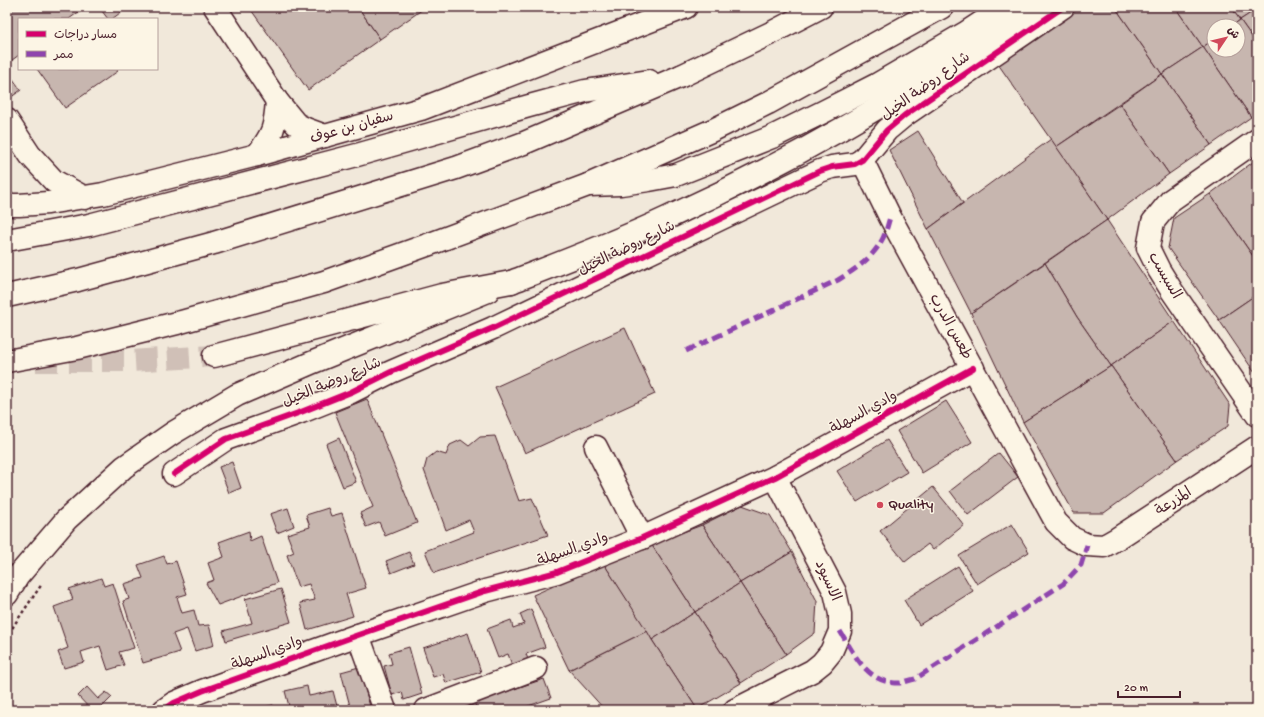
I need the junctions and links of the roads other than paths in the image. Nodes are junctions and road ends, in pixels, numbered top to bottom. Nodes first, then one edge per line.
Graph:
1 (214, 7) edge
2 (686, 7) edge
3 (821, 7) edge
4 (942, 7) edge
5 (1005, 7) edge
6 (1034, 7) edge
7 (1063, 7) edge
8 (650, 13) edge
9 (681, 76) junction
10 (276, 101) junction
11 (7, 120) edge
12 (325, 136) junction
13 (1257, 140) edge
14 (257, 155) junction
15 (862, 160) junction
16 (588, 186) junction
17 (85, 198) junction
18 (7, 204) edge
19 (7, 240) edge
20 (511, 282) junction
21 (7, 296) edge
22 (214, 356) tunnel mouth
23 (7, 361) edge
24 (972, 368) junction
25 (1257, 415) edge
26 (596, 447) dead end
27 (1257, 447) edge
28 (174, 474) dead end
29 (775, 477) junction
30 (642, 538) junction
31 (1087, 545) joint
32 (7, 594) edge
33 (358, 635) junction
34 (536, 668) dead end
35 (164, 710) edge
36 (385, 710) edge
37 (426, 710) edge
38 (736, 710) edge

1 - 10 main road
2 - 8 main road, سفيان بن عوف
3 - 9 main road
4 - 16 main road
5 - 16 main road
6 - 20 main road, شارع روضة الخيل
7 - 15 main road, شارع روضة الخيل
8 - 12 main road, سفيان بن عوف
9 - 19 main road
9 - 21 main road
10 - 12 main road
10 - 14 main road
11 - 17 main road
12 - 14 main road, سفيان بن عوف
13 - 25 main road, السبسب
14 - 17 main road, سفيان بن عوف
15 - 24 main road, طعس الدرب
15 - 28 main road, شارع روضة الخيل
16 - 23 main road
17 - 18 main road, سفيان بن عوف
20 - 22 main road
20 - 32 main road
24 - 29 main road, وادي السهلة
24 - 31 main road, طعس الدرب
26 - 30 main road
27 - 31 main road, المزرعة
29 - 30 main road, وادي السهلة
29 - 38 main road, الاسيود
30 - 33 main road, وادي السهلة
33 - 35 main road, وادي السهلة
33 - 36 main road
34 - 37 main road

